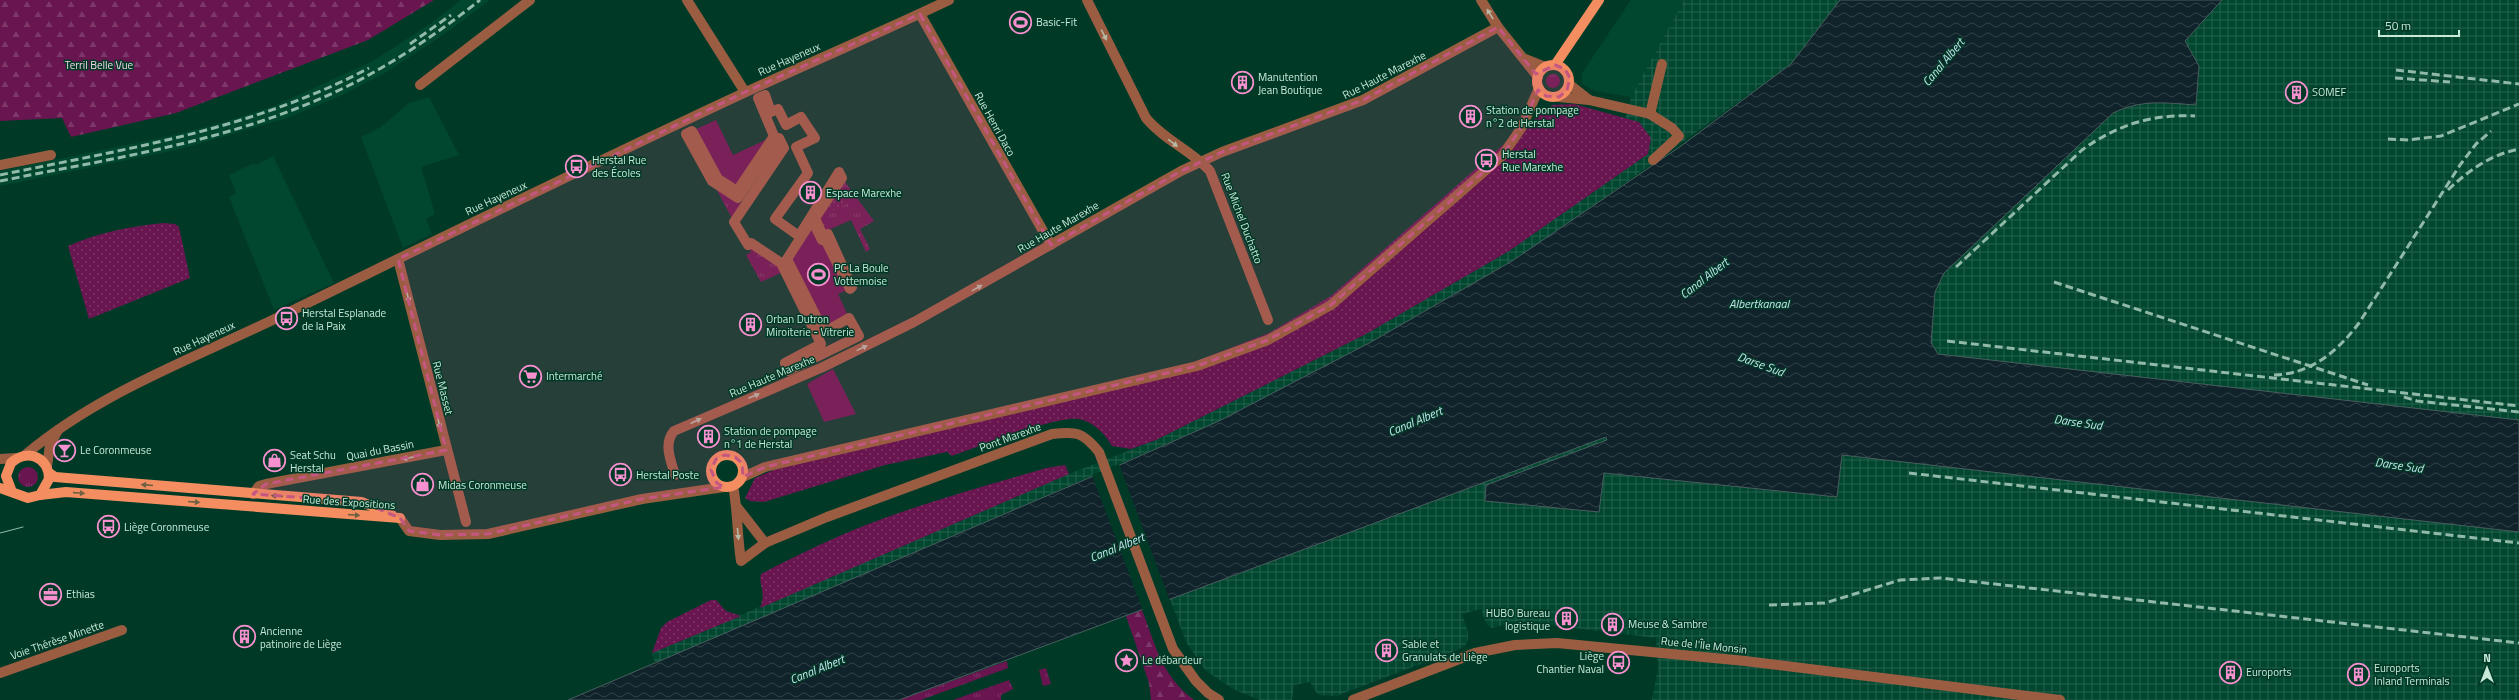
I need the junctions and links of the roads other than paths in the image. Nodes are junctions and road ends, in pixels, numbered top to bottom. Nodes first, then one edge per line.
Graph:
1 (530, 0) edge
2 (687, 0) edge
3 (949, 0) edge
4 (1087, 0) edge
5 (1482, 0) edge
6 (1599, 0) edge
7 (920, 14) junction
8 (1498, 27) junction
9 (1526, 59) junction
10 (1662, 64) dead end
11 (1550, 66) junction
12 (1538, 77) junction
13 (420, 85) dead end
14 (1570, 85) junction
15 (1539, 88) junction
16 (745, 92) junction
17 (764, 94) joint
18 (1559, 96) junction
19 (1589, 100) junction
20 (1650, 114) junction
21 (51, 155) dead end
22 (1653, 160) dead end
23 (1202, 162) junction
24 (0, 165) edge
25 (1051, 245) junction
26 (398, 259) junction
27 (1268, 320) dead end
28 (59, 428) junction
29 (446, 450) junction
30 (20, 456) junction
31 (0, 459) edge
32 (4, 470) edge
33 (48, 470) junction
34 (675, 476) dead end
35 (742, 477) junction
36 (729, 487) junction
37 (0, 488) edge
38 (12, 492) junction
39 (253, 494) junction
40 (40, 495) junction
41 (737, 507) junction
42 (400, 518) junction
43 (466, 522) dead end
44 (765, 544) junction
45 (122, 630) dead end
46 (0, 673) edge
47 (1219, 700) edge
48 (1353, 700) edge
49 (2060, 700) edge

1 - 13 street
2 - 16 street
3 - 7 street, Rue Hayeneux
4 -> 23 street, Rue Michel Duchatto
8 -> 5 street
6 - 11 main road
7 - 16 street, Rue Hayeneux
7 - 25 street, Rue Henri Daco
8 - 9 street
8 - 23 street, Rue Haute Marexhe
9 - 11 street
9 - 12 street
10 - 20 street
11 - 12 main road
11 - 14 main road
12 - 15 main road
14 - 18 main road
14 - 19 street
15 - 18 main road
15 - 35 street
16 - 26 street, Rue Hayeneux
17 - 17 street
18 - 19 street
19 - 20 street
20 - 22 street
21 - 24 street
23 - 25 street, Rue Haute Marexhe
23 - 27 street, Rue Michel Duchatto
34 -> 25 street, Rue Haute Marexhe
26 - 28 street, Rue Hayeneux
26 -> 29 street, Rue Masset
28 - 30 street, Rue Hayeneux
28 - 33 street
29 -> 39 street, Quai du Bassin
29 - 43 street, Rue Masset
30 - 31 street
30 - 32 main road
30 - 33 main road
32 - 38 main road
39 -> 33 main road, Rue des Expositions
33 - 40 main road
35 - 36 main road
35 - 36 main road
36 - 41 street
36 - 42 street
37 - 38 main road
38 - 40 main road
42 -> 39 main road, Rue des Expositions
40 -> 42 main road, Rue des Expositions
41 - 44 street
41 -> 44 street, Pont Marexhe
44 - 47 street, Pont Marexhe
45 - 46 street, Voie Thérèse Minette
48 - 49 street, Rue de l'Île Monsin

